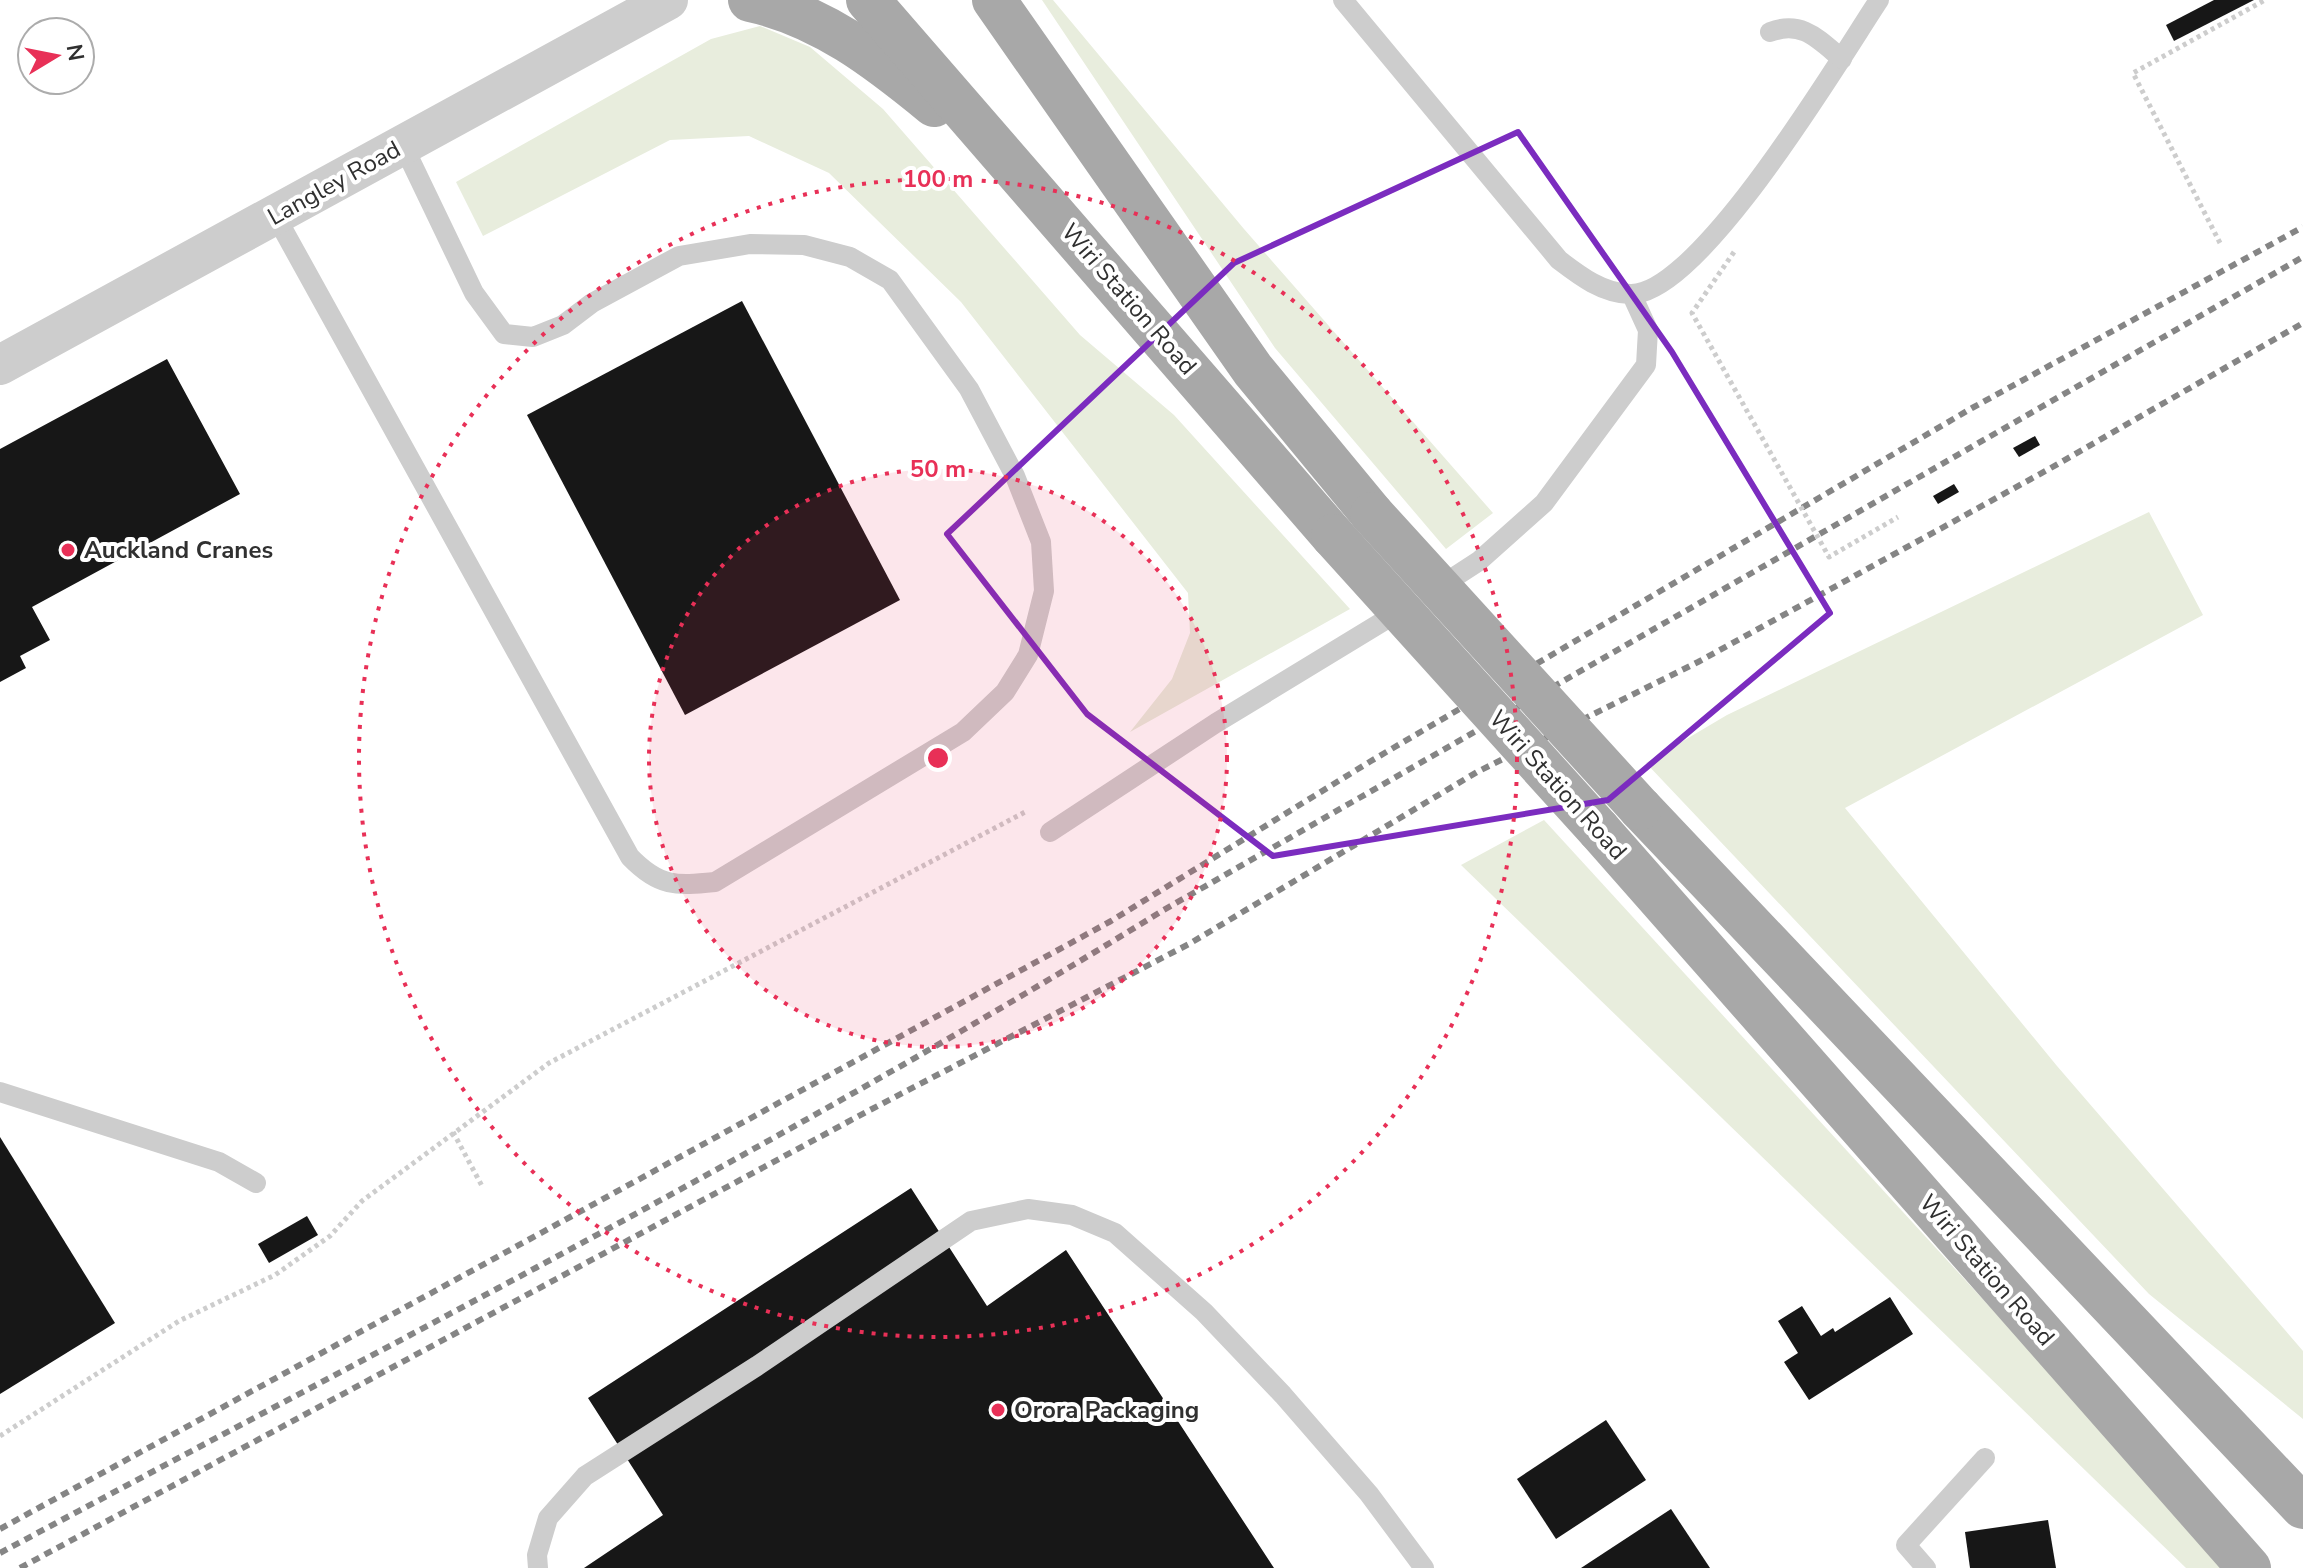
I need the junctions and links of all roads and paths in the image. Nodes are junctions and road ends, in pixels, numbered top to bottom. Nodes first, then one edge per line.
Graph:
1 (668, 0) edge
2 (750, 0) edge
3 (868, 0) edge
4 (994, 0) edge
5 (1343, 0) edge
6 (1879, 0) edge
7 (2265, 0) edge
8 (1770, 32) dead end
9 (1842, 59) junction
10 (403, 145) junction
11 (1020, 174) junction
12 (275, 215) junction
13 (2220, 243) dead end
14 (1734, 252) dead end
15 (1632, 295) junction
16 (0, 365) edge
17 (1898, 517) dead end
18 (1036, 806) dead end
19 (1050, 832) dead end
20 (0, 1092) edge
21 (453, 1132) junction
22 (256, 1183) dead end
23 (482, 1186) dead end
24 (0, 1436) edge
25 (1985, 1458) dead end
26 (2303, 1507) edge
27 (538, 1568) edge
28 (1424, 1568) edge
29 (1926, 1568) edge
30 (2249, 1568) edge

1 - 10 street, Langley Road
2 - 11 main road
3 - 11 main road, Wiri Station Road
4 - 26 main road, Wiri Station Road, bridge
5 - 15 lane
6 - 9 lane
7 - 13 path
8 - 9 lane
9 - 15 lane
10 - 12 street, Langley Road
10 - 12 lane
11 - 30 main road, Wiri Station Road, bridge
12 - 16 street, Langley Road
14 - 17 path, bridge
15 - 19 lane
18 - 21 path
20 - 22 lane
21 - 23 path
21 - 24 path
25 - 29 lane
27 - 28 lane

